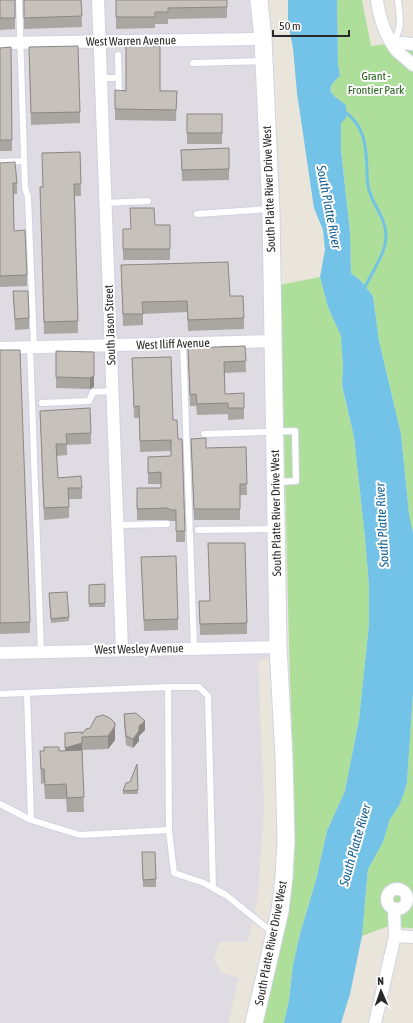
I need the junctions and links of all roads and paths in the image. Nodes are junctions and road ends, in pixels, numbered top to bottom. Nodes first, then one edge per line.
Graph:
1 (19, 0) edge
2 (98, 0) edge
3 (259, 0) edge
4 (377, 0) edge
5 (398, 0) edge
6 (263, 39) junction
7 (100, 42) junction
8 (391, 42) junction
9 (21, 43) junction
10 (0, 44) edge
11 (413, 44) edge
12 (118, 55) dead end
13 (264, 61) junction
14 (193, 63) dead end
15 (413, 65) edge
16 (101, 78) junction
17 (118, 78) junction
18 (119, 98) edge
19 (24, 161) junction
20 (0, 162) edge
21 (148, 201) dead end
22 (106, 203) junction
23 (271, 209) junction
24 (197, 214) dead end
25 (274, 342) junction
26 (183, 344) junction
27 (111, 346) junction
28 (32, 347) junction
29 (0, 348) edge
30 (113, 391) junction
31 (42, 403) dead end
32 (275, 432) junction
33 (204, 434) dead end
34 (168, 524) dead end
35 (118, 525) junction
36 (276, 529) junction
37 (198, 530) dead end
38 (278, 647) junction
39 (194, 648) junction
40 (122, 650) junction
41 (41, 652) junction
42 (0, 653) edge
43 (168, 687) junction
44 (27, 693) junction
45 (0, 694) edge
46 (0, 804) edge
47 (31, 820) junction
48 (169, 830) junction
49 (213, 888) junction
50 (394, 909) dead end
51 (275, 934) junction
52 (395, 936) junction
53 (413, 937) edge
54 (254, 1023) edge
55 (375, 1023) edge

1 - 9 lane
2 - 7 street, South Jason Street
3 - 6 street, South Platte River Drive West
4 - 8 street
5 - 8 lane
6 - 7 street, West Warren Avenue
6 - 13 street, South Platte River Drive West
7 - 9 street, West Warren Avenue
7 - 16 street, South Jason Street
8 - 11 street
8 - 15 street
9 - 10 street, West Warren Avenue
9 - 19 lane
12 - 17 lane
13 - 14 lane
13 - 23 street, South Platte River Drive West
16 - 17 lane
16 - 22 street, South Jason Street
17 - 18 lane
19 - 20 lane
19 - 28 lane
21 - 22 lane
22 - 27 street, South Jason Street
23 - 24 lane
23 - 25 street, South Platte River Drive West
25 - 26 street, West Iliff Avenue
25 - 32 street, South Platte River Drive West
26 - 27 street, West Iliff Avenue
26 - 39 lane
27 - 28 street, West Iliff Avenue
27 - 30 street, South Jason Street
28 - 29 street, West Iliff Avenue
28 - 41 lane
30 - 31 lane
30 - 35 street, South Jason Street
32 - 33 lane
32 - 36 street, South Platte River Drive West
34 - 35 lane
35 - 40 street, South Jason Street
36 - 37 lane
36 - 38 street, South Platte River Drive West
38 - 39 street, West Wesley Avenue
38 - 51 street, South Platte River Drive West
39 - 40 street, West Wesley Avenue
40 - 41 street, West Wesley Avenue
41 - 42 street, West Wesley Avenue
43 - 44 lane
43 - 48 lane
43 - 49 lane
44 - 45 lane
44 - 47 lane
46 - 47 lane
47 - 48 lane
48 - 49 lane
49 - 51 lane
50 - 52 street
51 - 54 street, South Platte River Drive West
52 - 53 street
52 - 55 street

